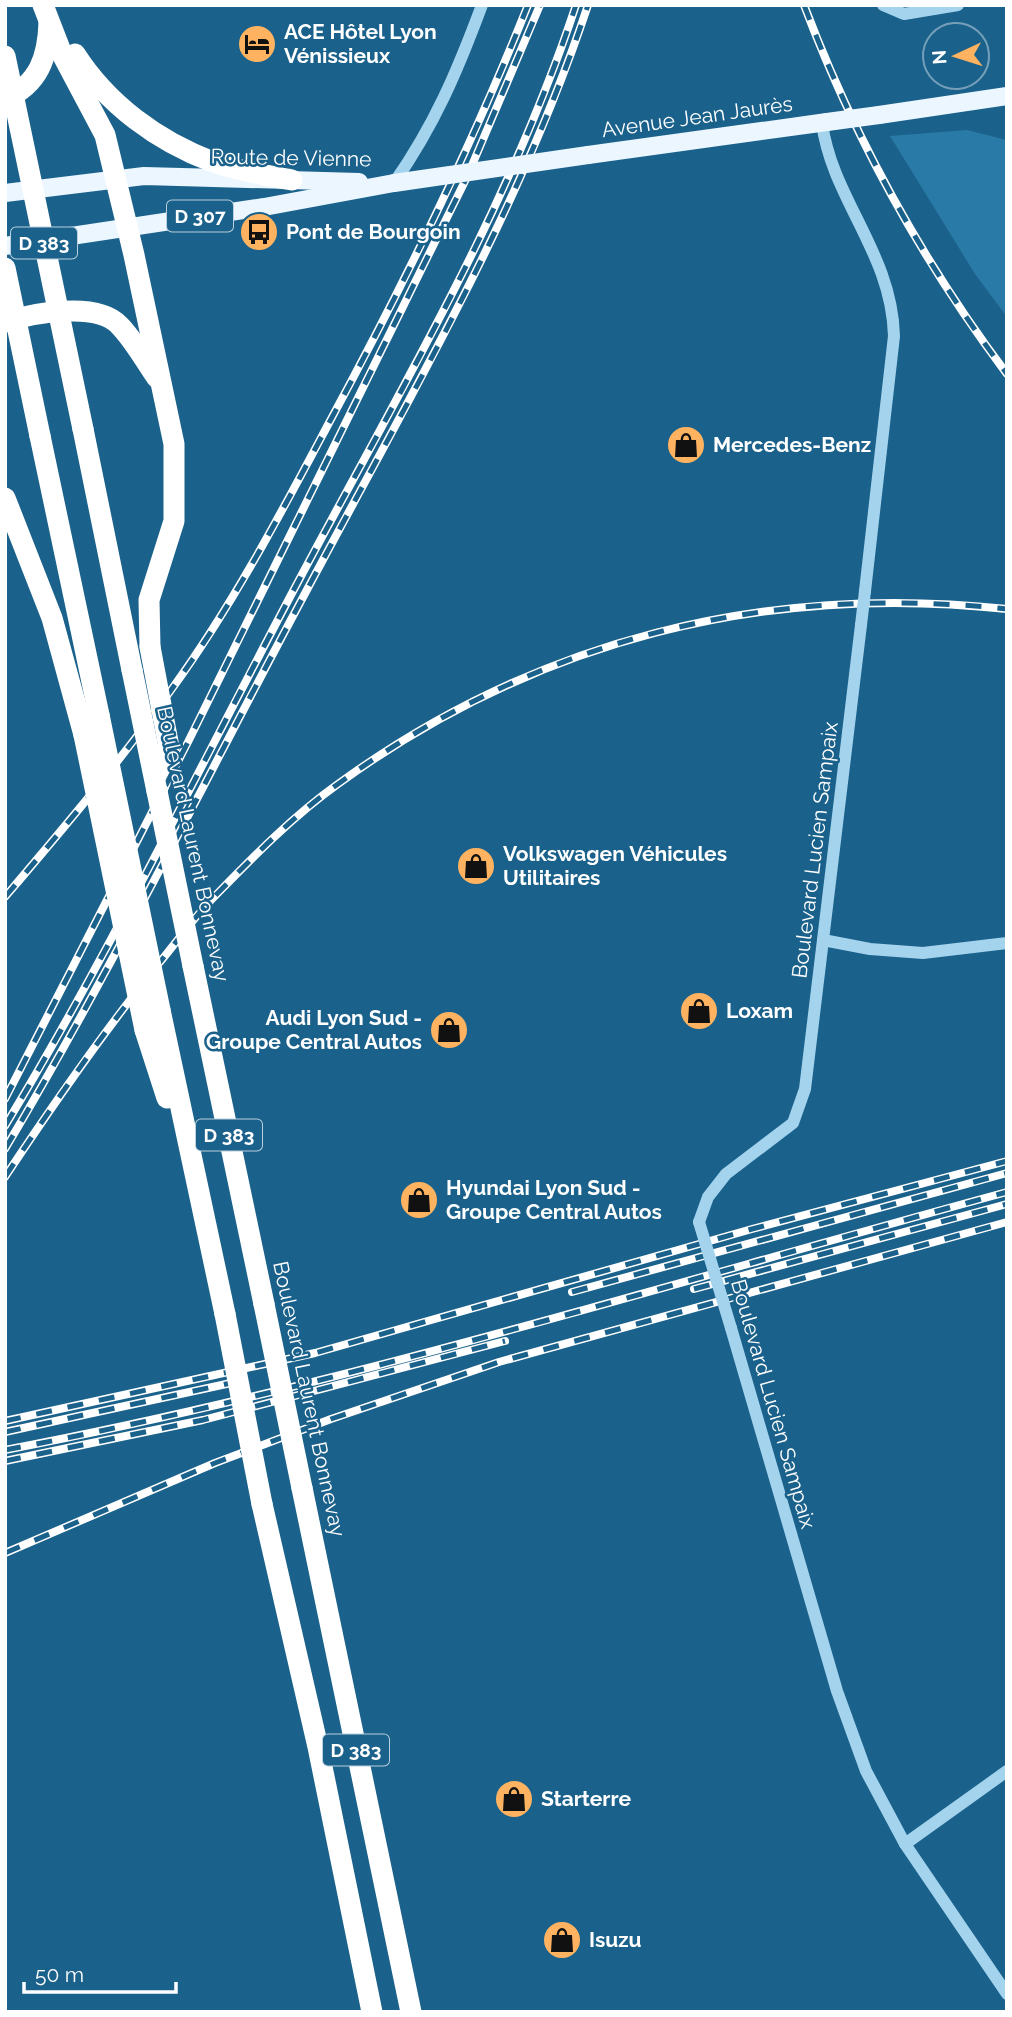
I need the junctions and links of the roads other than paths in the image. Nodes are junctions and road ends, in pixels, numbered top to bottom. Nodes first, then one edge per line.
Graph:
1 (482, 5) edge
2 (883, 5) edge
3 (958, 5) edge
4 (46, 12) edge
5 (5, 56) edge
6 (1007, 96) edge
7 (5, 99) edge
8 (824, 122) junction
9 (116, 177) junction
10 (292, 180) junction
11 (394, 183) junction
12 (5, 193) edge
13 (128, 228) junction
14 (5, 246) edge
15 (5, 268) edge
16 (5, 322) edge
17 (162, 386) junction
18 (5, 498) edge
19 (157, 791) junction
20 (823, 940) junction
21 (1007, 943) edge
22 (201, 1202) junction
23 (1007, 1771) edge
24 (905, 1844) junction
25 (1007, 1994) edge
26 (372, 2012) edge
27 (411, 2012) edge

1 - 11 street
2 - 3 street
4 - 7 highway
4 - 9 highway
4 - 10 highway
5 - 19 highway, Boulevard Laurent Bonnevay / D 383, bridge
6 - 8 main road, Avenue Jean Jaurès / D 307, bridge
8 - 11 main road, Avenue Jean Jaurès / D 307, bridge
8 - 20 street, Boulevard Lucien Sampaix, bridge
9 - 10 main road, Route de Vienne / D 307
9 - 12 main road, Route de Vienne / D 307
9 - 13 highway
10 - 11 main road, Route de Vienne / D 307
11 - 13 main road, Route de Vienne / D 307
13 - 14 main road, Route de Vienne / D 307
13 - 17 highway
15 - 22 highway, D 383, bridge
16 - 17 highway
17 - 19 highway, bridge
18 - 22 highway, bridge
19 - 27 highway, Boulevard Laurent Bonnevay / D 383, bridge
20 - 21 street
20 - 24 street, Boulevard Lucien Sampaix, bridge
22 - 26 highway, D 383, bridge
23 - 24 street
24 - 25 street, Boulevard Lucien Sampaix

